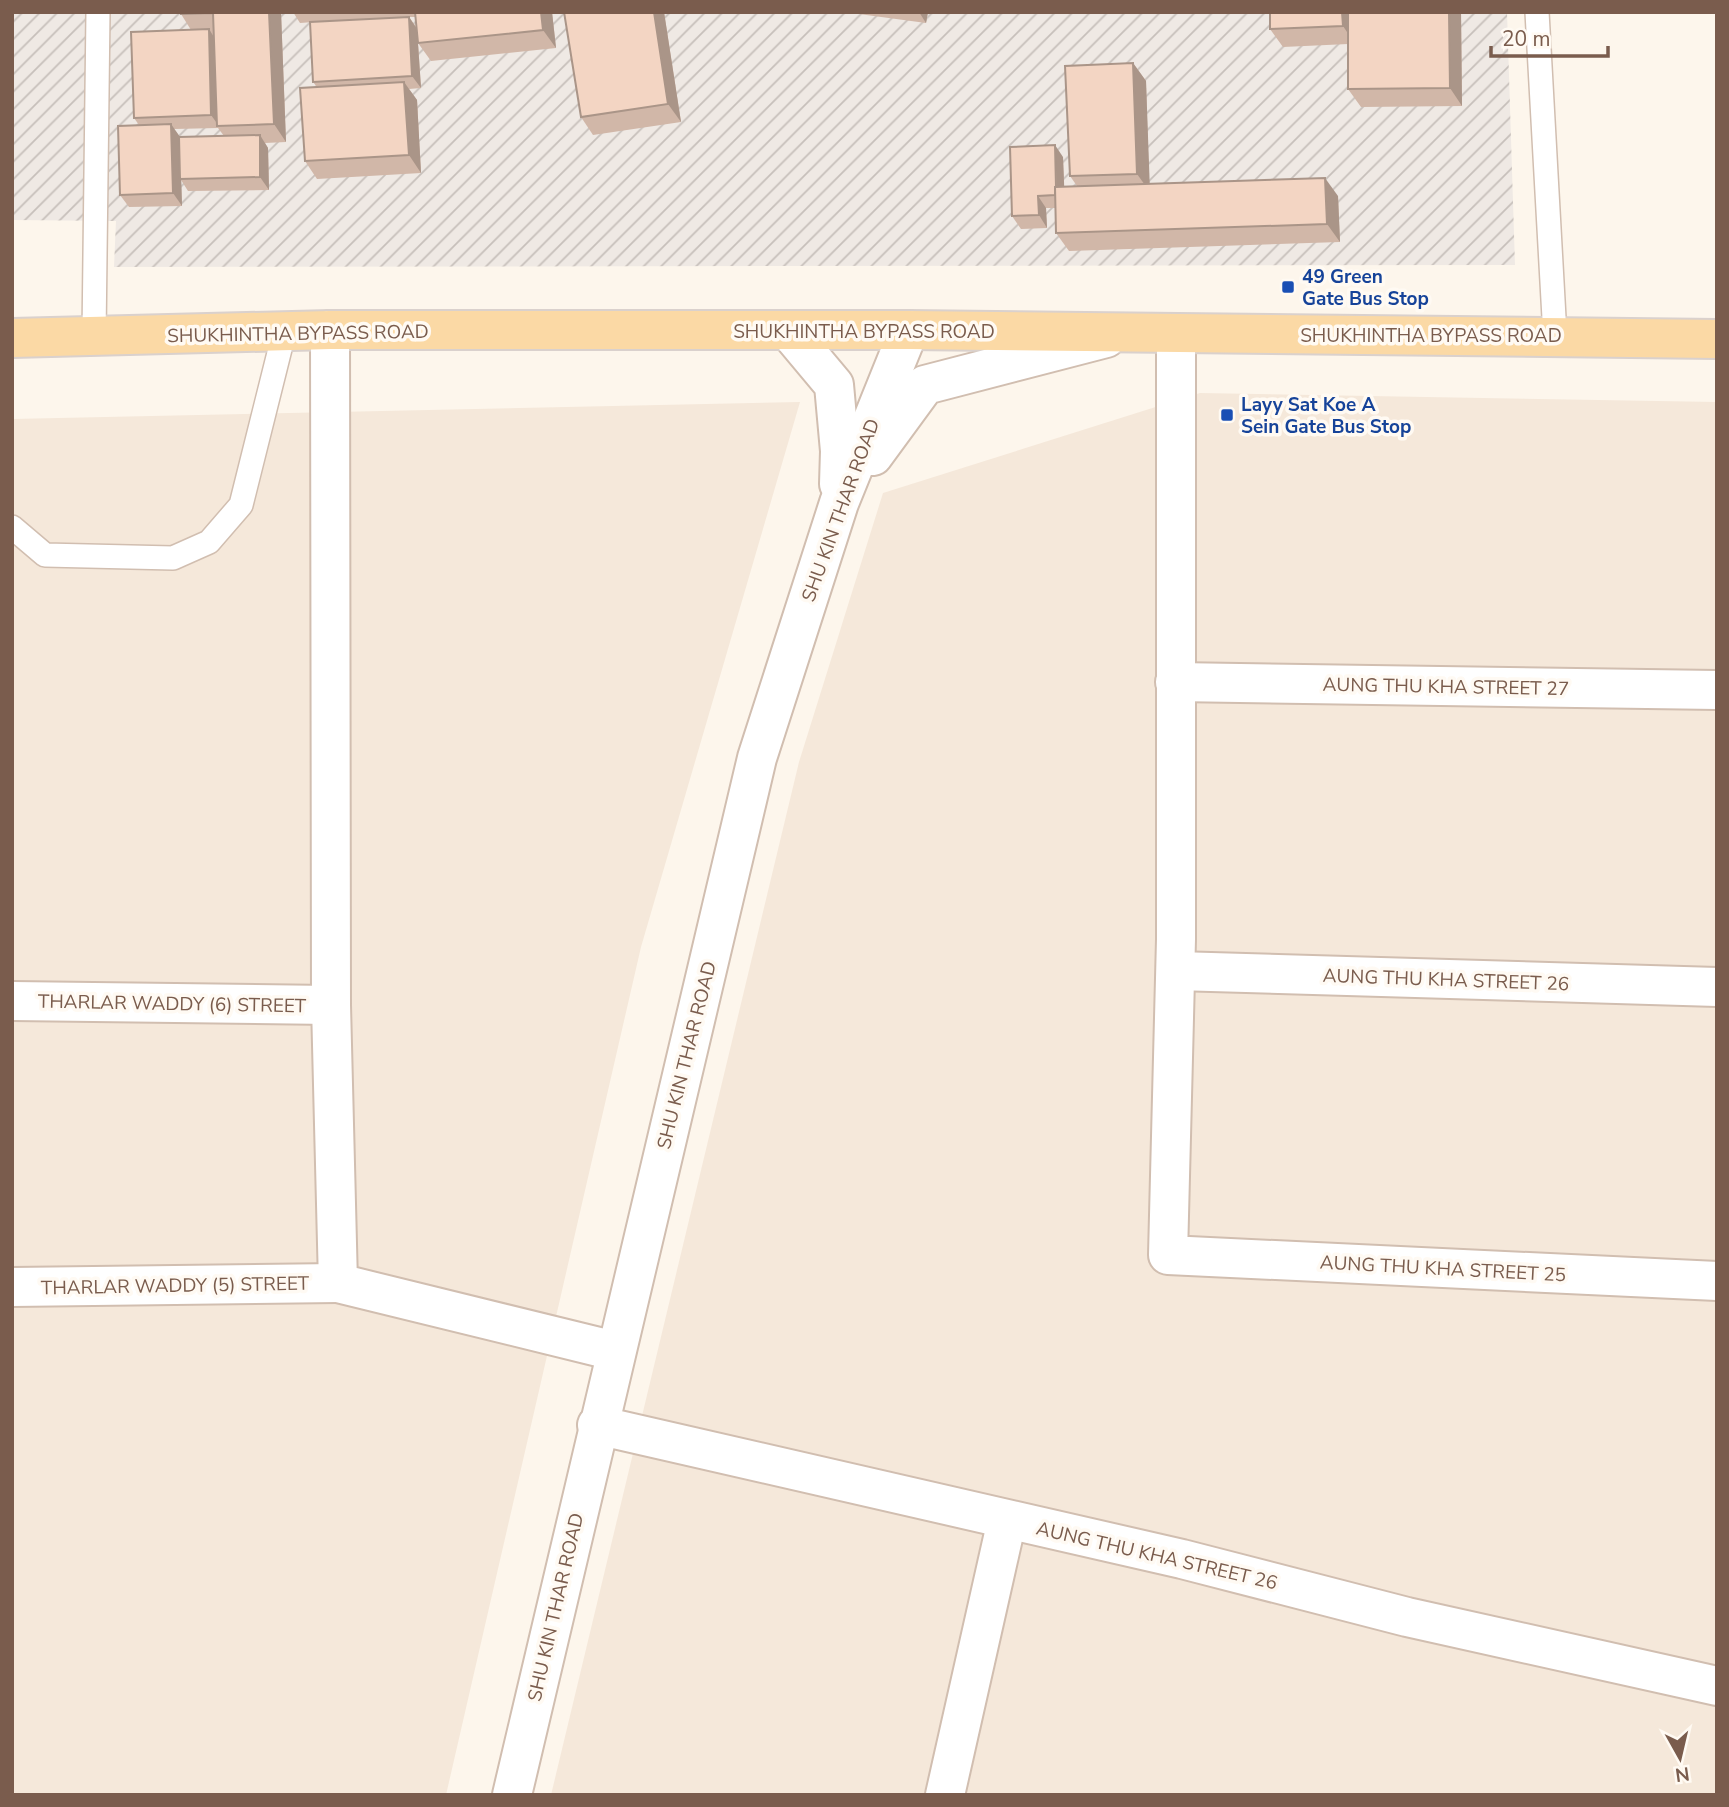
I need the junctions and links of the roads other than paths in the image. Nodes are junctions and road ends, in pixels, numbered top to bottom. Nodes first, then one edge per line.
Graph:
1 (97, 12) edge
2 (1537, 12) edge
3 (330, 330) junction
4 (788, 330) junction
5 (909, 330) junction
6 (284, 333) junction
7 (1124, 333) junction
8 (1177, 334) junction
9 (94, 336) junction
10 (1555, 336) junction
11 (12, 338) edge
12 (1717, 339) edge
13 (839, 503) junction
14 (12, 527) edge
15 (1175, 682) junction
16 (1717, 690) edge
17 (1176, 971) junction
18 (1717, 988) edge
19 (12, 1001) edge
20 (331, 1005) junction
21 (1717, 1281) edge
22 (338, 1283) junction
23 (12, 1287) edge
24 (615, 1351) junction
25 (597, 1425) junction
26 (1007, 1520) junction
27 (1717, 1686) edge
28 (512, 1795) edge
29 (945, 1795) edge

1 - 9 lane
2 - 10 lane
3 - 4 main road, SHUKHINTHA BYPASS ROAD
3 - 6 main road, SHUKHINTHA BYPASS ROAD
3 - 20 street
4 - 5 main road, SHUKHINTHA BYPASS ROAD
4 - 13 street
5 - 7 main road, SHUKHINTHA BYPASS ROAD
5 - 13 street, SHU KIN THAR ROAD
6 - 9 main road, SHUKHINTHA BYPASS ROAD
6 - 14 lane
7 - 8 main road, SHUKHINTHA BYPASS ROAD
7 - 13 street
8 - 10 main road, SHUKHINTHA BYPASS ROAD
8 - 15 street
9 - 11 main road, SHUKHINTHA BYPASS ROAD
10 - 12 main road, SHUKHINTHA BYPASS ROAD
13 - 24 street, SHU KIN THAR ROAD
15 - 16 street, AUNG THU KHA STREET 27
15 - 17 street
17 - 18 street, AUNG THU KHA STREET 26
17 - 21 street, AUNG THU KHA STREET 25
19 - 20 street, THARLAR WADDY (6) STREET
20 - 22 street
22 - 23 street, THARLAR WADDY (5) STREET
22 - 24 street, THARLAR WADDY (5) STREET
24 - 25 street, SHU KIN THAR ROAD
25 - 26 street, AUNG THU KHA STREET 26
25 - 28 street, SHU KIN THAR ROAD
26 - 27 street, AUNG THU KHA STREET 26
26 - 29 street

